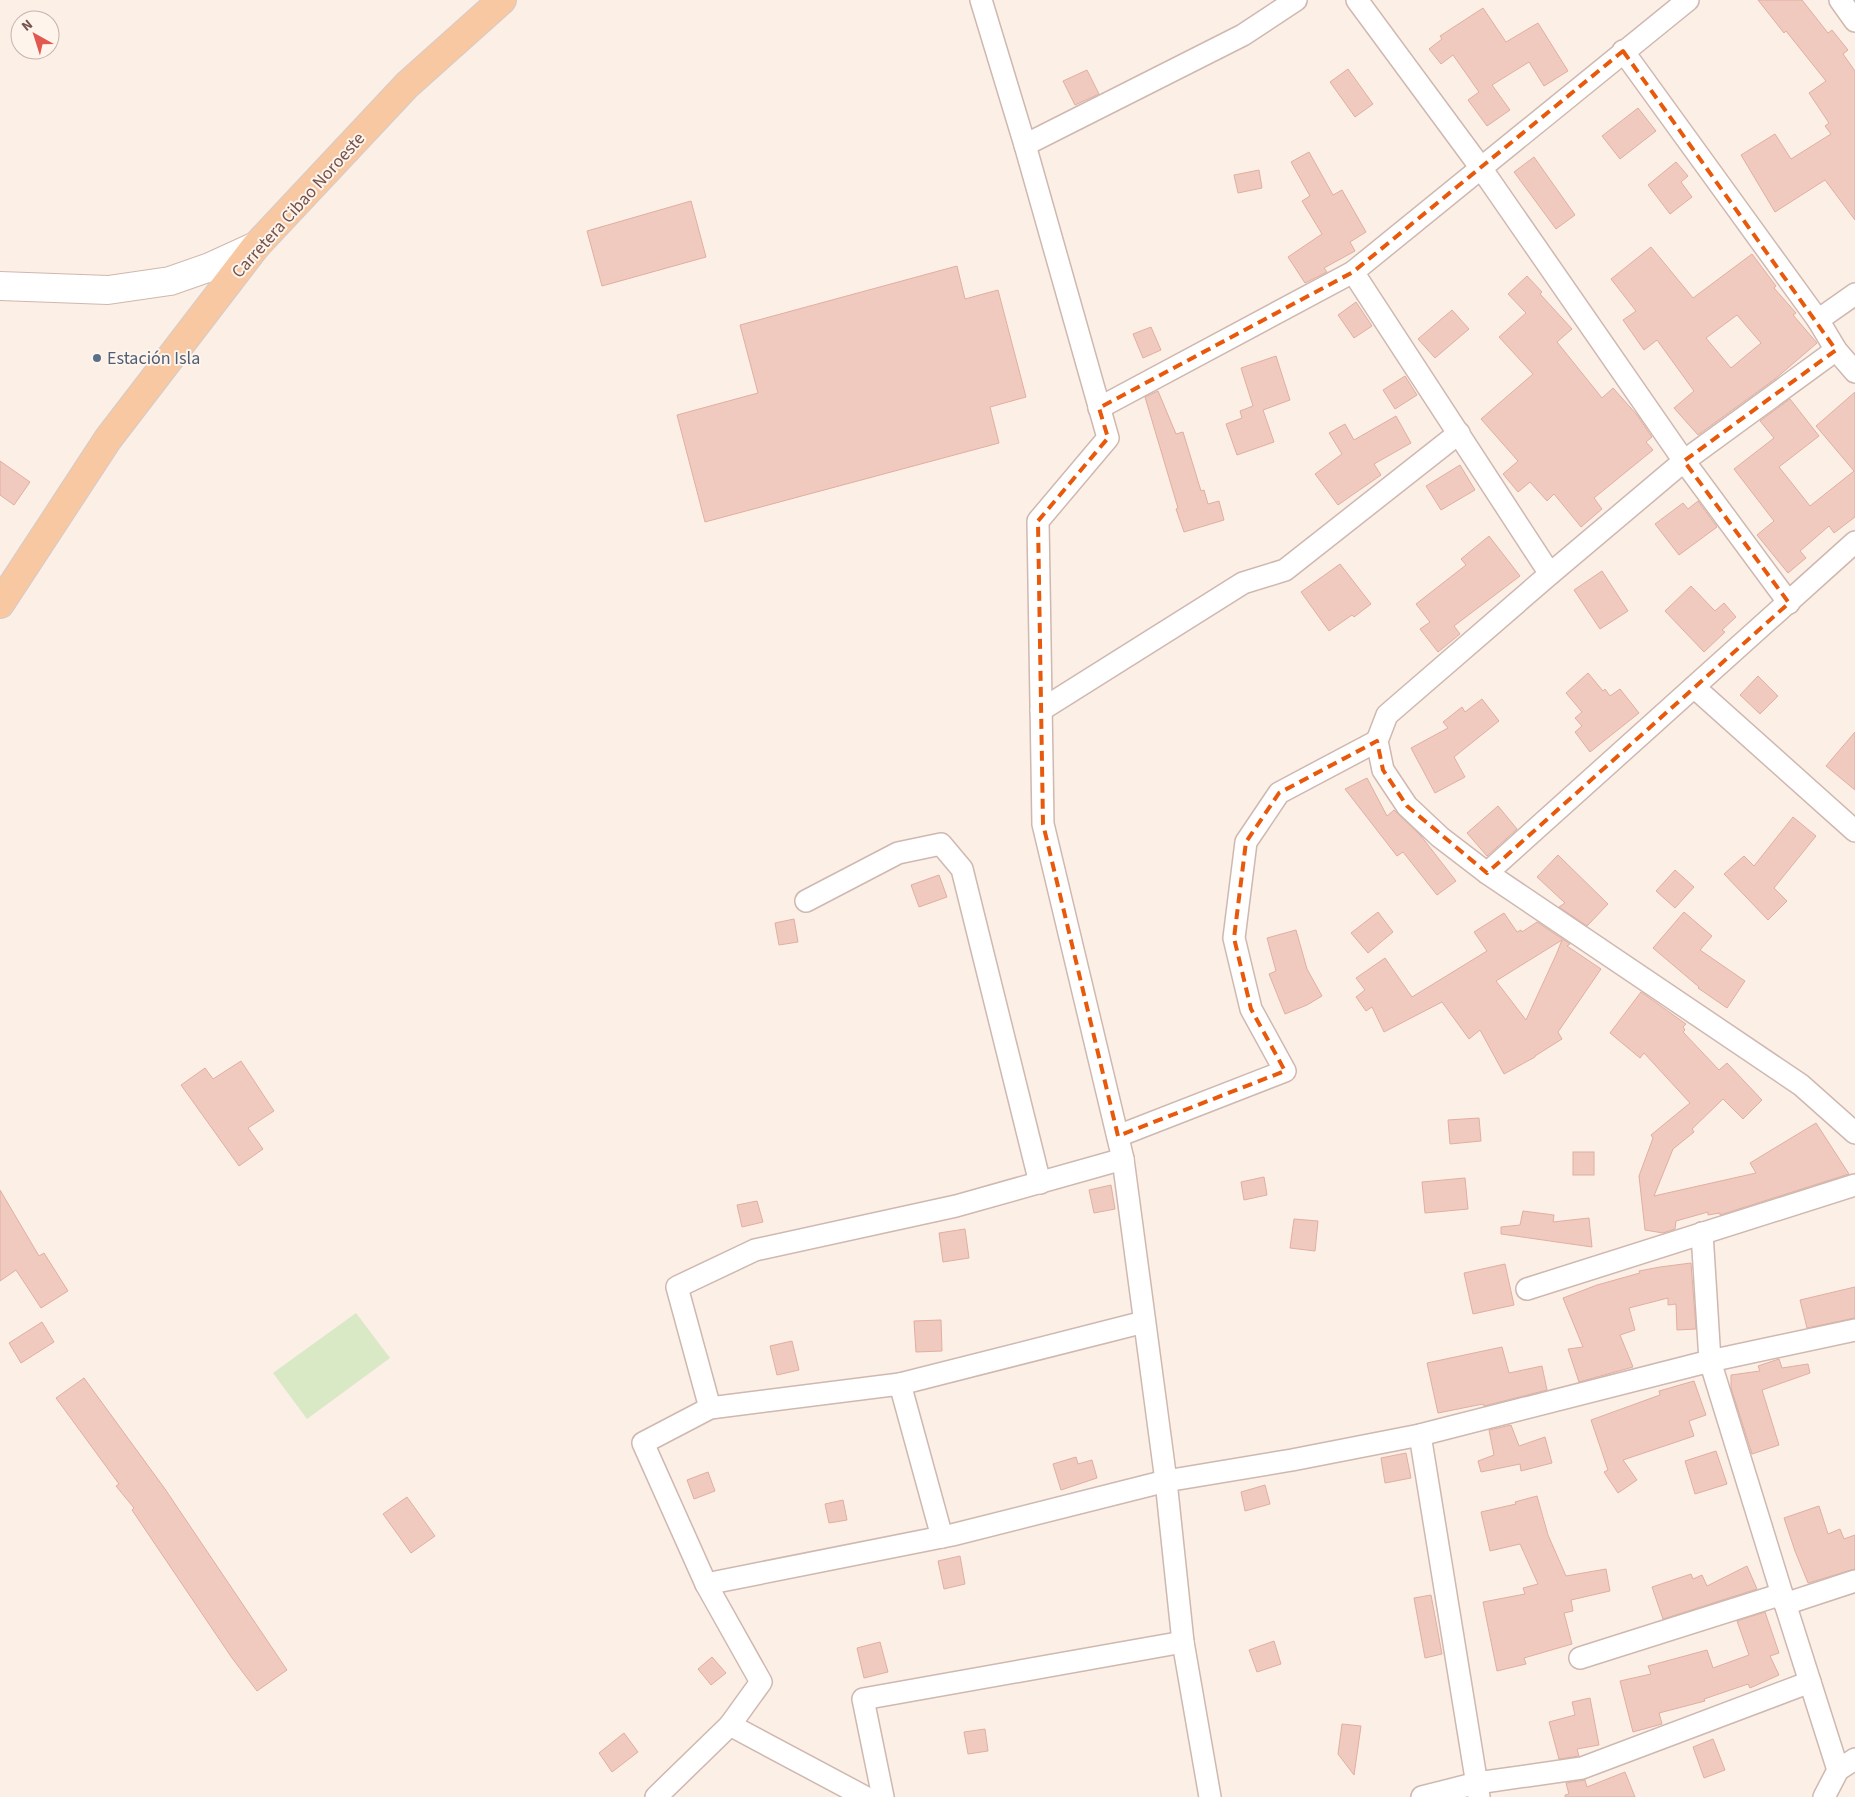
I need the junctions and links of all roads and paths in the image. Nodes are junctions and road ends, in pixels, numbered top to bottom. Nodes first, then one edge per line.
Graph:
1 (502, 0) edge
2 (981, 0) edge
3 (1296, 0) edge
4 (1357, 0) edge
5 (1688, 0) edge
6 (1840, 0) edge
7 (1855, 21) edge
8 (1624, 51) junction
9 (1025, 145) junction
10 (1480, 168) junction
11 (256, 246) junction
12 (1353, 272) junction
13 (0, 286) edge
14 (1855, 294) edge
15 (1818, 320) junction
16 (1836, 350) junction
17 (1855, 372) edge
18 (1099, 408) junction
19 (1459, 433) junction
20 (1684, 461) junction
21 (1855, 542) edge
22 (1550, 574) junction
23 (1789, 603) junction
24 (0, 604) edge
25 (1694, 687) junction
26 (1041, 710) junction
27 (1378, 740) junction
28 (1855, 831) edge
29 (1487, 873) junction
30 (806, 902) dead end
31 (1855, 1133) edge
32 (1118, 1136) junction
33 (1123, 1159) junction
34 (1040, 1183) junction
35 (1855, 1185) edge
36 (1702, 1233) junction
37 (1527, 1290) dead end
38 (1144, 1322) junction
39 (1855, 1330) edge
40 (1710, 1361) junction
41 (900, 1384) junction
42 (710, 1408) junction
43 (1420, 1435) junction
44 (1166, 1481) junction
45 (942, 1537) junction
46 (1855, 1580) edge
47 (706, 1584) junction
48 (1784, 1599) junction
49 (1184, 1642) junction
50 (1580, 1658) dead end
51 (1810, 1682) junction
52 (730, 1725) junction
53 (1846, 1765) edge
54 (1478, 1790) edge
55 (656, 1797) edge
56 (866, 1797) edge
57 (883, 1797) edge
58 (1210, 1797) edge
59 (1422, 1797) edge
60 (1824, 1797) edge

1 - 11 main road, Carretera Cibao Noroeste
2 - 9 street
3 - 9 street
4 - 10 street
5 - 8 street
6 - 7 street
8 - 10 street
8 - 15 street
9 - 18 street
10 - 12 street
10 - 20 street
11 - 13 main road
11 - 24 main road, Carretera Cibao Noroeste
12 - 18 street
12 - 19 street
14 - 15 street
15 - 16 street
16 - 17 street
16 - 20 street
18 - 26 street
19 - 22 street
19 - 26 street
20 - 22 street
20 - 23 street
21 - 23 street
22 - 27 street
23 - 25 street
25 - 28 street
25 - 29 street
26 - 32 street
27 - 29 street
27 - 32 street
29 - 31 street
30 - 34 street
32 - 33 street
33 - 34 street
33 - 38 street
34 - 42 street
35 - 36 street
36 - 37 street
36 - 40 street
38 - 41 street
38 - 44 street
39 - 40 street
40 - 43 street
40 - 48 street
41 - 42 street
41 - 45 street
42 - 47 street
43 - 44 street
43 - 54 street
44 - 45 street
44 - 49 street
45 - 47 street
46 - 48 street
47 - 52 street
48 - 50 street
48 - 51 street
49 - 57 street
49 - 58 street
51 - 53 street
51 - 54 street
52 - 55 street
52 - 56 street
53 - 60 street
54 - 59 street

